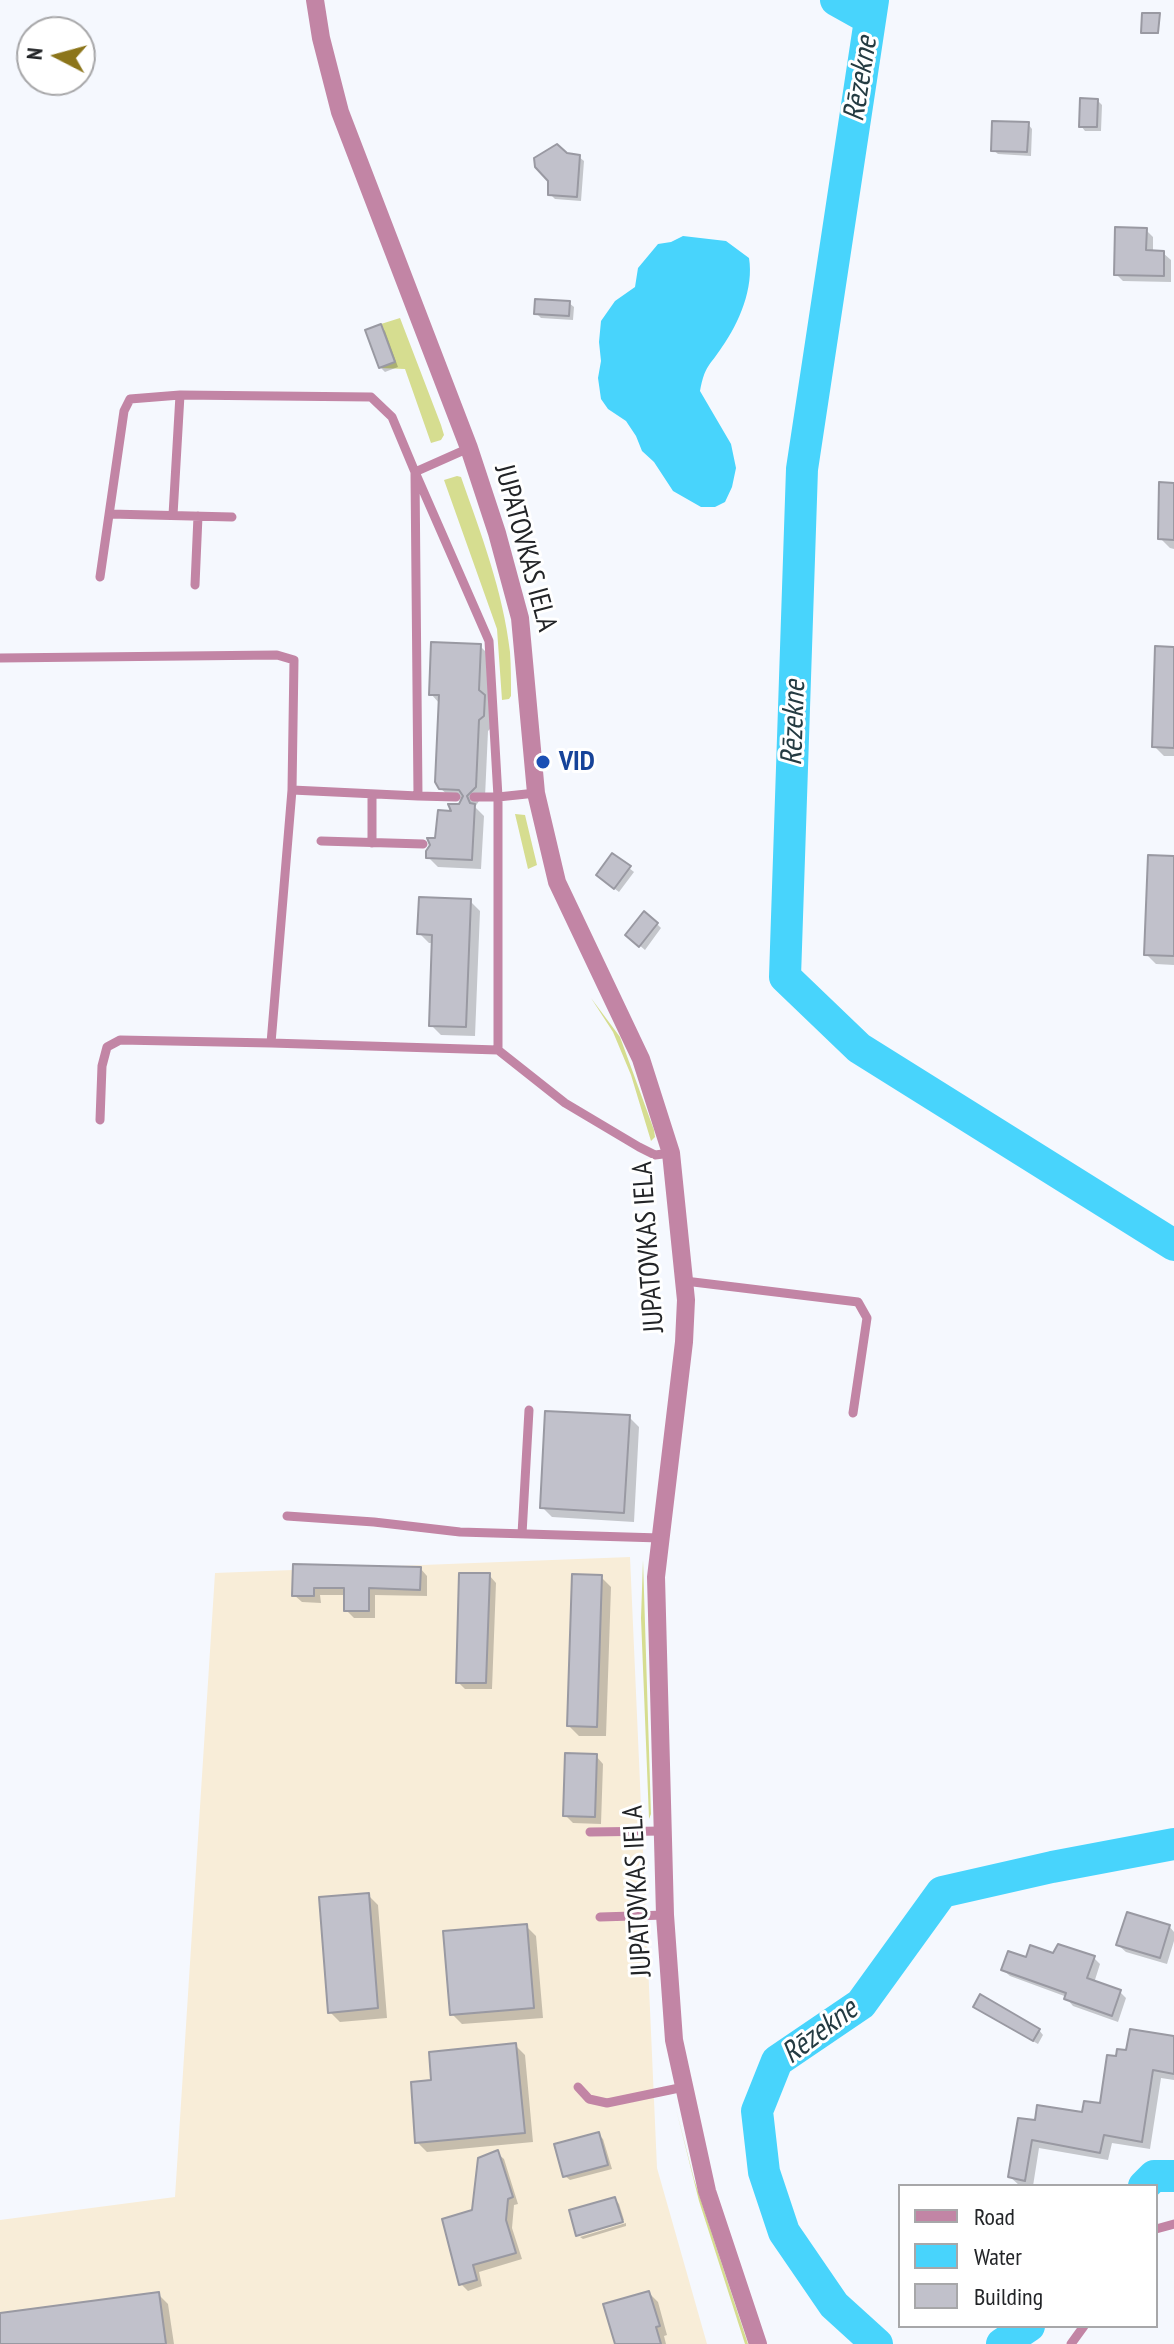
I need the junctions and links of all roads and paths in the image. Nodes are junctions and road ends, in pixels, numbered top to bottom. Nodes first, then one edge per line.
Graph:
1 (315, 0) edge
2 (180, 395) junction
3 (469, 448) junction
4 (415, 472) junction
5 (110, 514) junction
6 (173, 515) junction
7 (198, 516) junction
8 (232, 517) dead end
9 (100, 577) dead end
10 (195, 585) dead end
11 (0, 658) edge
12 (292, 790) junction
13 (536, 793) junction
14 (372, 794) junction
15 (418, 796) junction
16 (456, 797) dead end
17 (474, 797) dead end
18 (498, 797) junction
19 (321, 841) dead end
20 (372, 843) junction
21 (423, 844) dead end
22 (271, 1043) junction
23 (498, 1050) junction
24 (100, 1120) dead end
25 (671, 1153) junction
26 (685, 1281) junction
27 (529, 1410) dead end
28 (853, 1413) dead end
29 (287, 1516) dead end
30 (522, 1534) junction
31 (660, 1538) junction
32 (663, 1831) junction
33 (590, 1832) dead end
34 (665, 1915) junction
35 (600, 1917) dead end
36 (578, 2087) dead end
37 (684, 2087) junction
38 (758, 2344) edge

1 - 3 street, JUPATOVKAS IELA
2 - 4 lane
2 - 5 lane
2 - 6 lane
3 - 4 lane
3 - 13 street, JUPATOVKAS IELA
4 - 15 lane
4 - 18 lane
5 - 6 lane
5 - 9 lane
6 - 7 lane
7 - 8 lane
7 - 10 lane
11 - 12 lane
12 - 14 lane
12 - 22 lane
13 - 18 lane
13 - 25 street, JUPATOVKAS IELA
14 - 15 lane
14 - 20 lane
15 - 16 lane
17 - 18 lane
18 - 23 lane
19 - 20 lane
20 - 21 lane
22 - 23 lane
22 - 24 lane
23 - 25 lane
25 - 26 street, JUPATOVKAS IELA
26 - 28 lane
26 - 31 street, JUPATOVKAS IELA
27 - 30 lane
29 - 30 lane
30 - 31 lane
31 - 32 street, JUPATOVKAS IELA
32 - 33 lane
32 - 34 street, JUPATOVKAS IELA
34 - 35 lane
34 - 37 street, JUPATOVKAS IELA
36 - 37 lane
37 - 38 street, JUPATOVKAS IELA

